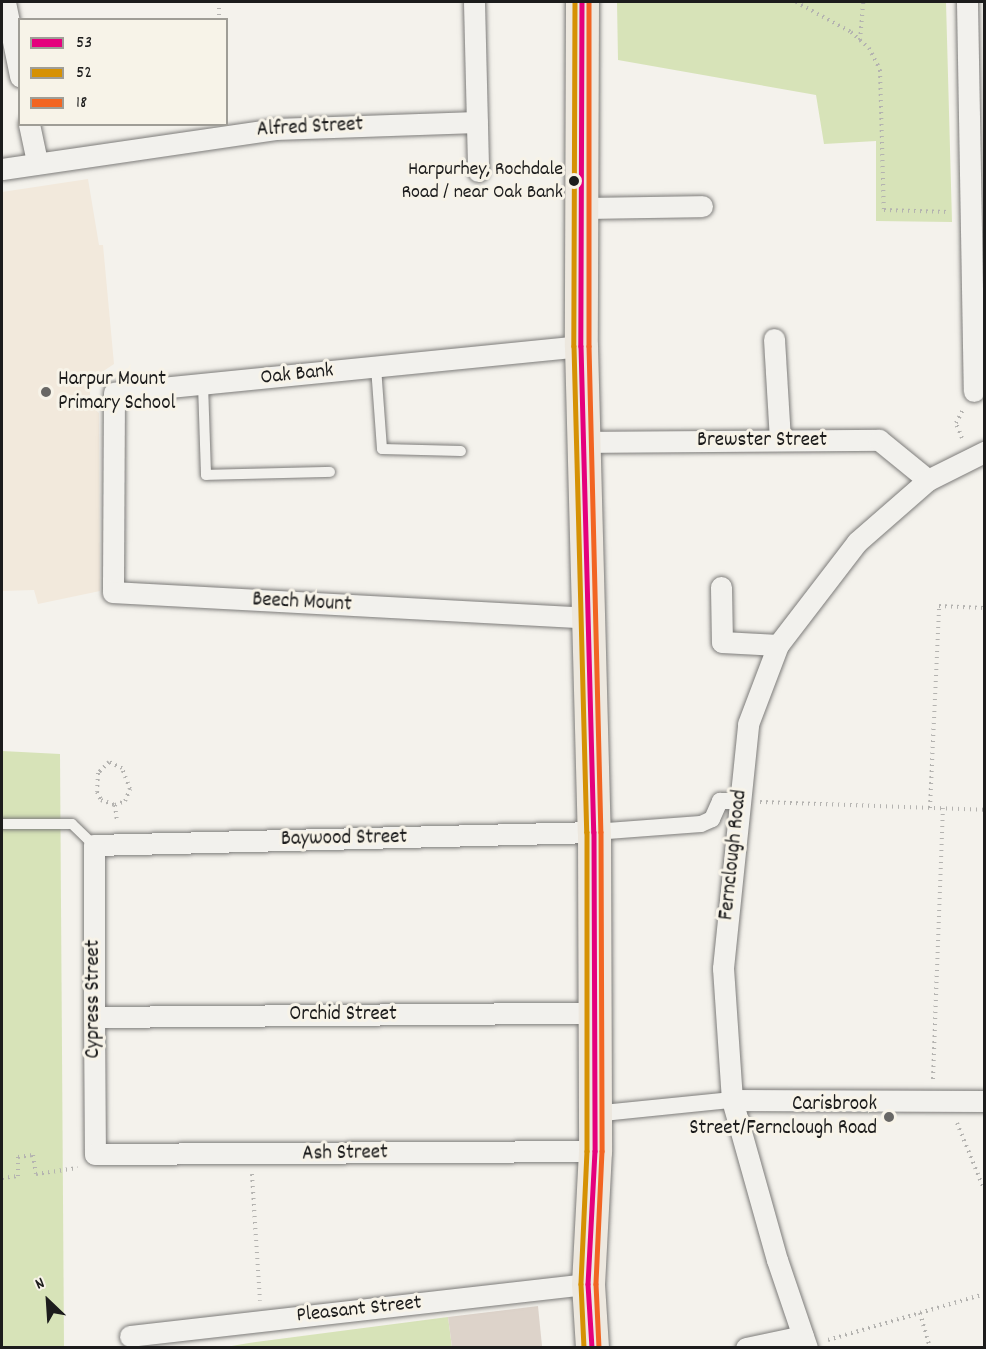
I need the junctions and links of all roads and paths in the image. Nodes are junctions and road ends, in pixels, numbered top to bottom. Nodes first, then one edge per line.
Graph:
1 (5, 2) edge
2 (219, 2) edge
3 (474, 2) edge
4 (582, 2) edge
5 (796, 2) edge
6 (863, 2) edge
7 (968, 2) edge
8 (219, 18) edge
9 (860, 40) junction
10 (976, 54) edge
11 (18, 66) edge
12 (477, 122) junction
13 (29, 126) edge
14 (37, 164) junction
15 (2, 169) edge
16 (478, 171) dead end
17 (702, 206) dead end
18 (579, 208) junction
19 (970, 213) junction
20 (774, 339) dead end
21 (581, 346) junction
22 (376, 367) junction
23 (203, 384) junction
24 (974, 391) joint
25 (780, 440) junction
26 (583, 442) junction
27 (461, 451) dead end
28 (977, 455) edge
29 (330, 472) dead end
30 (928, 480) junction
31 (111, 494) joint
32 (721, 587) dead end
33 (984, 608) edge
34 (589, 618) junction
35 (778, 645) junction
36 (738, 801) junction
37 (115, 805) junction
38 (930, 808) junction
39 (943, 808) junction
40 (984, 810) edge
41 (2, 824) edge
42 (594, 832) junction
43 (119, 844) junction
44 (94, 845) junction
45 (592, 1013) junction
46 (94, 1017) junction
47 (732, 1100) junction
48 (940, 1101) junction
49 (984, 1101) edge
50 (593, 1114) junction
51 (595, 1151) junction
52 (95, 1154) junction
53 (251, 1155) junction
54 (2, 1178) edge
55 (984, 1189) edge
56 (588, 1284) junction
57 (984, 1294) edge
58 (920, 1313) junction
59 (261, 1321) junction
60 (130, 1336) dead end
61 (806, 1343) edge
62 (592, 1347) edge
63 (746, 1347) edge
64 (930, 1347) edge

1 - 11 street
2 - 8 path
3 - 12 street
4 - 18 main road
5 - 9 path
6 - 9 path
7 - 10 street
9 - 19 path
10 - 19 street
12 - 14 street, Alfred Street
12 - 16 street
13 - 14 street
14 - 15 street, Alfred Street
17 - 18 street
18 - 21 main road
19 - 24 street
20 - 25 street
21 - 22 street, Oak Bank
21 - 26 main road
22 - 23 street, Oak Bank
22 - 27 lane
23 - 29 lane
23 - 31 street, Oak Bank
24 - 28 path
25 - 26 street, Brewster Street
25 - 30 street, Brewster Street
26 - 34 main road
28 - 30 street, Fernclough Road
30 - 35 street, Fernclough Road
31 - 34 street, Beech Mount
32 - 35 street
33 - 38 path
34 - 42 main road
35 - 36 street, Fernclough Road
36 - 38 path
36 - 42 street
36 - 47 street, Fernclough Road
37 - 37 path
37 - 43 path
38 - 39 path
39 - 40 path
39 - 48 path
41 - 44 lane
42 - 43 street, Baywood Street
42 - 45 main road
43 - 44 street, Baywood Street
44 - 46 street, Cypress Street
45 - 46 street, Orchid Street
45 - 50 main road
46 - 52 street, Cypress Street
47 - 48 street
47 - 50 street
47 - 61 street, Fernclough Road
48 - 49 street
48 - 55 path
50 - 51 main road
51 - 53 street, Ash Street
51 - 56 main road
52 - 53 street, Ash Street
52 - 54 path
53 - 59 path
56 - 59 street, Pleasant Street
56 - 62 main road
57 - 58 path
58 - 61 path
58 - 64 path
59 - 60 street, Pleasant Street
61 - 63 street

